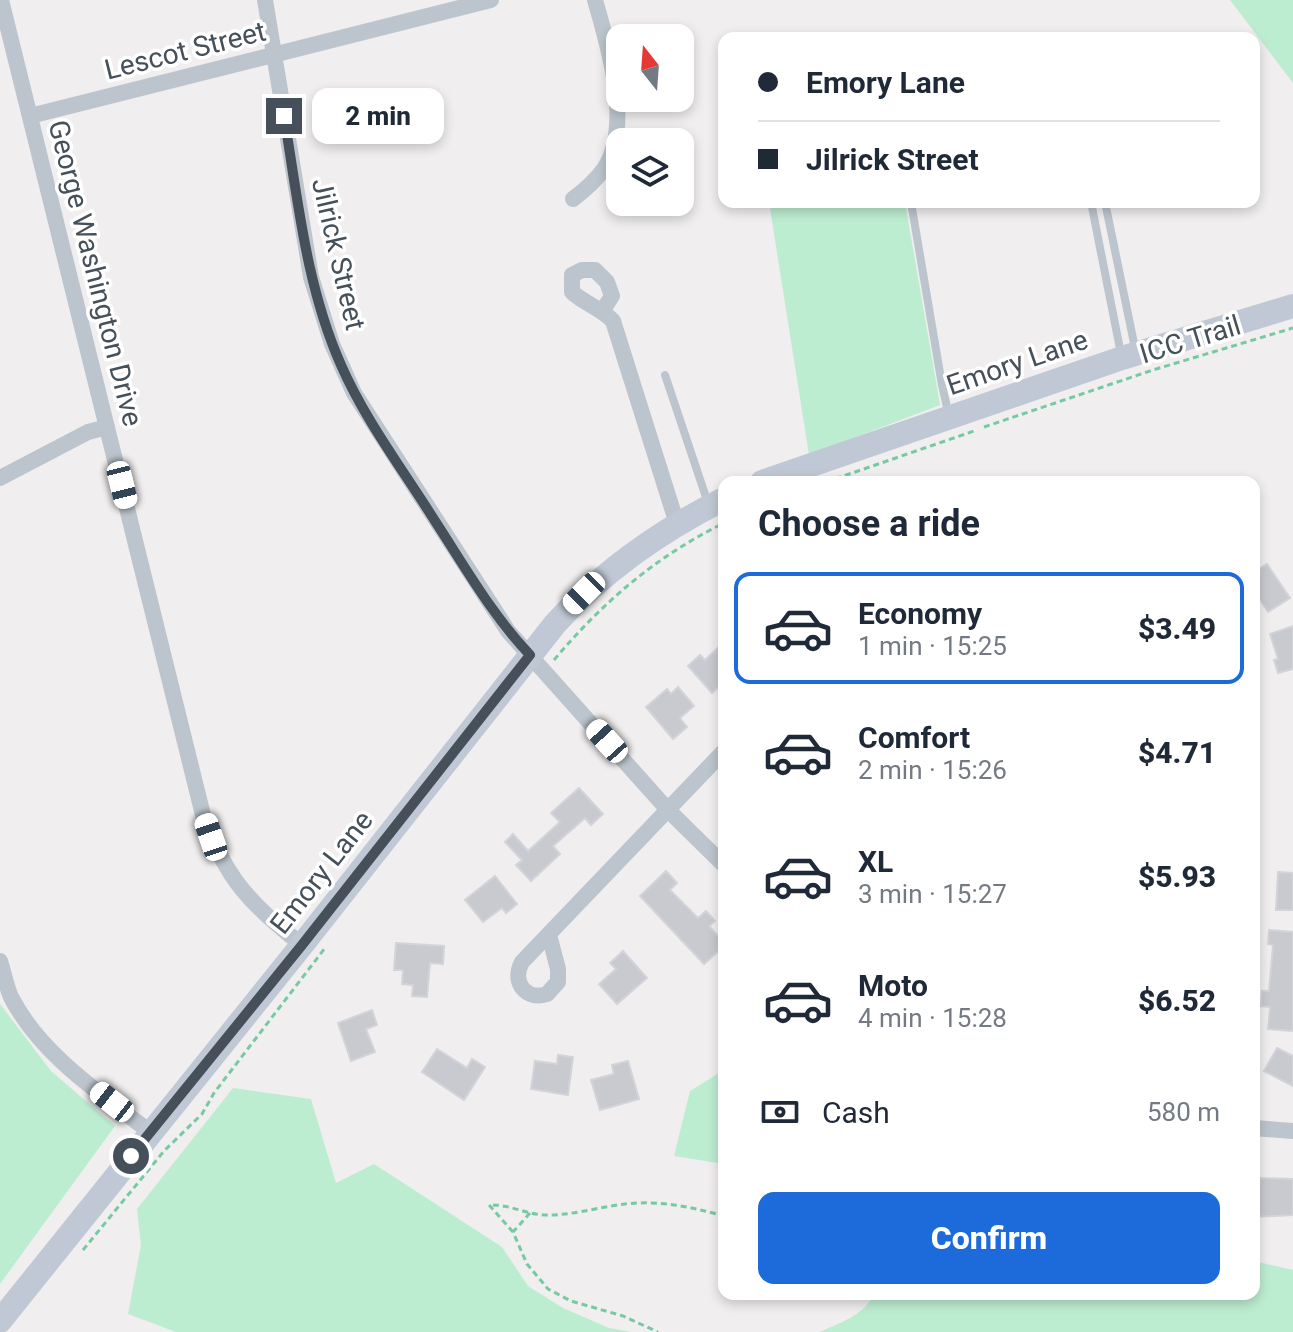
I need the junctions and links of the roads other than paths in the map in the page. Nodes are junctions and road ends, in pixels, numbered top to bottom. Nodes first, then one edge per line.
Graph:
1 (1, 0) edge
2 (265, 0) edge
3 (491, 0) edge
4 (595, 0) edge
5 (275, 55) junction
6 (30, 116) junction
7 (573, 199) dead end
8 (912, 208) edge
9 (1092, 208) edge
10 (1106, 208) edge
11 (1293, 306) edge
12 (603, 310) dead end
13 (1129, 356) junction
14 (665, 375) dead end
15 (950, 416) junction
16 (107, 427) junction
17 (779, 476) edge
18 (0, 478) edge
19 (718, 508) edge
20 (718, 510) edge
21 (677, 524) junction
22 (540, 659) junction
23 (718, 757) edge
24 (668, 810) junction
25 (718, 859) edge
26 (549, 935) dead end
27 (302, 945) junction
28 (0, 961) edge
29 (1260, 1128) edge
30 (1293, 1131) edge
31 (150, 1132) junction
32 (2, 1318) edge

1 - 6 street, George Washington Drive
2 - 5 street, Jilrick Street
3 - 5 street, Lescot Street
4 - 7 street
5 - 6 street, Lescot Street
5 - 22 street, Jilrick Street
6 - 16 street, George Washington Drive
8 - 15 lane
9 - 13 lane
10 - 13 lane
11 - 13 street, Emory Lane
12 - 21 street
13 - 15 street, Emory Lane
14 - 19 lane
15 - 17 street, Emory Lane
16 - 18 street
16 - 27 street, George Washington Drive
20 - 21 street, Emory Lane
21 - 22 street, Emory Lane
22 - 24 street, Jilrick Street
22 - 27 street, Emory Lane
23 - 24 street
24 - 25 street, Jilrick Street
24 - 26 street
27 - 31 street, Emory Lane
28 - 31 street
29 - 30 street
31 - 32 street, Emory Lane

